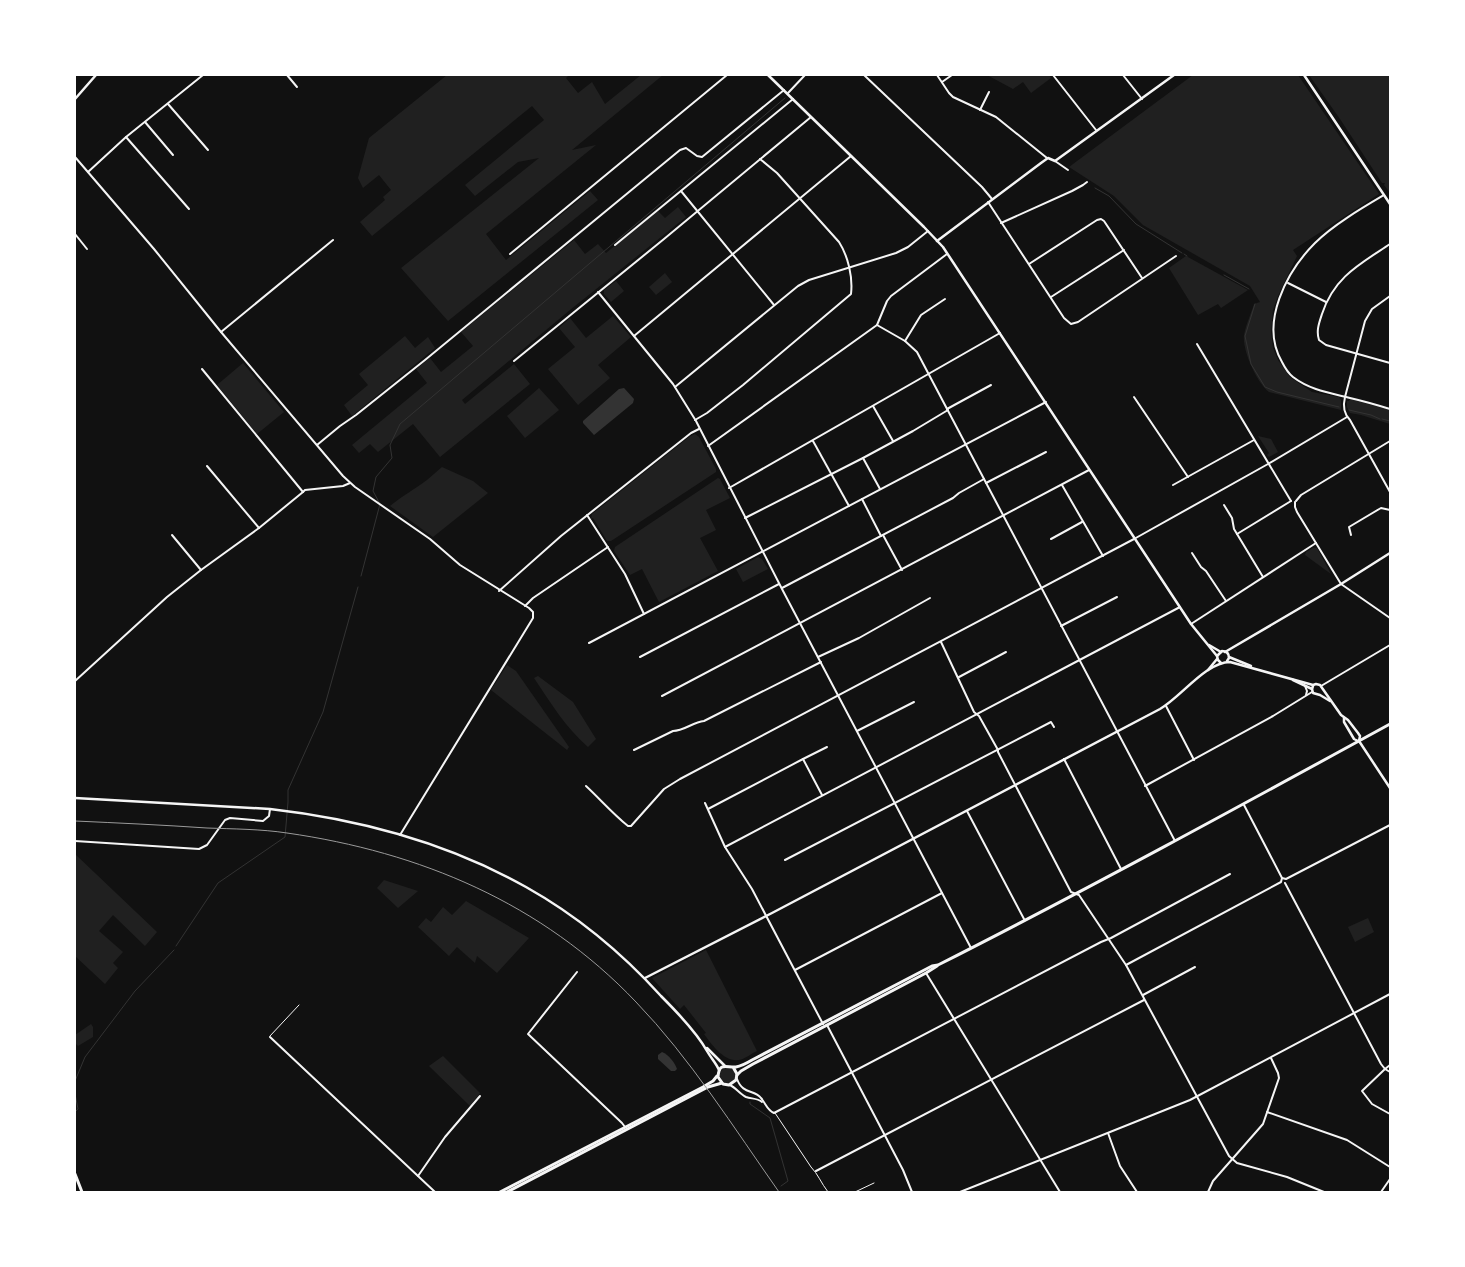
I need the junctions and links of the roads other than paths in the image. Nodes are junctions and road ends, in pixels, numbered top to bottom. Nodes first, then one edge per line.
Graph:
1 (96, 75) edge
2 (204, 75) edge
3 (287, 75) edge
4 (727, 75) edge
5 (768, 75) edge
6 (805, 75) edge
7 (864, 75) edge
8 (937, 75) edge
9 (952, 75) edge
10 (1053, 75) edge
11 (1124, 75) edge
12 (1174, 75) edge
13 (1304, 75) edge
14 (942, 82) junction
15 (297, 87) dead end
16 (784, 90) junction
17 (989, 92) dead end
18 (788, 94) junction
19 (1142, 98) junction
20 (75, 99) edge
21 (793, 99) junction
22 (168, 104) junction
23 (980, 110) junction
24 (811, 117) junction
25 (145, 122) junction
26 (1097, 131) junction
27 (126, 137) junction
28 (208, 150) dead end
29 (173, 155) dead end
30 (851, 156) junction
31 (75, 157) edge
32 (1048, 158) junction
33 (760, 159) junction
34 (1055, 161) junction
35 (1068, 170) dead end
36 (88, 172) junction
37 (1087, 182) dead end
38 (680, 191) junction
39 (1384, 195) junction
40 (800, 199) junction
41 (992, 199) junction
42 (988, 202) junction
43 (1390, 204) edge
44 (189, 209) dead end
45 (696, 211) junction
46 (1001, 223) junction
47 (928, 231) junction
48 (75, 234) edge
49 (333, 240) dead end
50 (938, 241) junction
51 (1390, 244) edge
52 (615, 245) dead end
53 (87, 249) dead end
54 (1124, 250) junction
55 (510, 254) dead end
56 (948, 254) junction
57 (733, 255) junction
58 (1176, 256) dead end
59 (1029, 264) junction
60 (848, 267) junction
61 (1142, 278) junction
62 (1287, 283) junction
63 (598, 292) junction
64 (1390, 296) edge
65 (1050, 297) junction
66 (944, 299) dead end
67 (1326, 302) junction
68 (774, 305) junction
69 (877, 325) junction
70 (221, 332) junction
71 (1000, 333) junction
72 (634, 336) junction
73 (904, 341) junction
74 (1197, 344) dead end
75 (1356, 354) junction
76 (514, 361) dead end
77 (1390, 363) edge
78 (202, 369) dead end
79 (929, 374) junction
80 (991, 385) dead end
81 (675, 386) junction
82 (1134, 397) dead end
83 (1345, 397) junction
84 (1046, 402) junction
85 (873, 406) junction
86 (1390, 409) edge
87 (947, 410) junction
88 (1347, 417) junction
89 (695, 420) junction
90 (699, 429) junction
91 (814, 440) junction
92 (1254, 440) junction
93 (1390, 441) edge
94 (893, 442) junction
95 (966, 444) junction
96 (316, 445) junction
97 (708, 446) junction
98 (1046, 452) dead end
99 (1369, 454) junction
100 (864, 458) junction
101 (1268, 464) junction
102 (207, 466) dead end
103 (1090, 470) junction
104 (832, 474) junction
105 (1188, 477) junction
106 (984, 479) junction
107 (350, 483) junction
108 (986, 483) junction
109 (1062, 485) junction
110 (1173, 485) dead end
111 (730, 488) junction
112 (880, 489) junction
113 (303, 492) junction
114 (1390, 492) edge
115 (862, 499) junction
116 (1290, 501) junction
117 (1295, 502) junction
118 (1224, 505) dead end
119 (848, 506) junction
120 (1390, 510) edge
121 (587, 516) junction
122 (1004, 516) junction
123 (745, 518) junction
124 (1083, 521) junction
125 (259, 528) junction
126 (1237, 534) junction
127 (172, 535) dead end
128 (882, 535) junction
129 (1351, 535) dead end
130 (1051, 539) dead end
131 (1134, 539) junction
132 (1316, 543) junction
133 (608, 548) junction
134 (762, 551) junction
135 (1390, 552) edge
136 (1192, 553) dead end
137 (1103, 556) junction
138 (201, 570) junction
139 (902, 570) junction
140 (1263, 577) junction
141 (779, 584) junction
142 (1340, 584) junction
143 (1042, 588) junction
144 (782, 589) junction
145 (499, 590) junction
146 (1117, 597) dead end
147 (930, 598) dead end
148 (1226, 602) junction
149 (525, 606) junction
150 (1180, 607) junction
151 (644, 614) junction
152 (1390, 618) edge
153 (800, 624) junction
154 (1191, 624) junction
155 (1061, 626) junction
156 (941, 641) junction
157 (589, 643) dead end
158 (1208, 644) junction
159 (1390, 645) edge
160 (1006, 652) dead end
161 (1221, 652) junction
162 (1228, 654) junction
163 (640, 657) dead end
164 (818, 657) junction
165 (1217, 657) junction
166 (1079, 660) junction
167 (1227, 661) junction
168 (821, 662) junction
169 (1221, 663) junction
170 (1254, 667) junction
171 (1203, 674) junction
172 (958, 677) junction
173 (1289, 678) junction
174 (75, 681) edge
175 (1305, 686) junction
176 (1312, 688) junction
177 (1321, 688) junction
178 (1318, 694) junction
179 (838, 695) junction
180 (1306, 695) junction
181 (662, 696) dead end
182 (914, 702) dead end
183 (1331, 702) junction
184 (1166, 706) junction
185 (977, 714) junction
186 (1344, 718) junction
187 (1390, 724) edge
188 (1054, 727) dead end
189 (857, 731) junction
190 (1117, 732) junction
191 (1359, 741) junction
192 (827, 747) dead end
193 (634, 750) dead end
194 (998, 750) junction
195 (803, 759) junction
196 (1064, 759) junction
197 (1194, 760) junction
198 (876, 767) junction
199 (1015, 785) junction
200 (586, 786) dead end
201 (1145, 786) junction
202 (1390, 788) edge
203 (822, 795) junction
204 (75, 798) edge
205 (705, 803) dead end
206 (895, 803) junction
207 (1243, 805) junction
208 (270, 809) junction
209 (708, 809) junction
210 (967, 810) junction
211 (1390, 825) edge
212 (400, 835) junction
213 (914, 839) junction
214 (75, 841) edge
215 (1175, 841) junction
216 (725, 847) junction
217 (785, 860) dead end
218 (1121, 869) junction
219 (1230, 874) dead end
220 (1282, 878) junction
221 (1286, 879) junction
222 (1281, 882) junction
223 (1285, 883) junction
224 (942, 893) junction
225 (1075, 894) junction
226 (766, 916) junction
227 (1025, 920) junction
228 (1108, 939) junction
229 (971, 948) junction
230 (938, 965) junction
231 (1126, 965) junction
232 (1195, 967) dead end
233 (794, 970) junction
234 (577, 972) dead end
235 (926, 973) junction
236 (645, 978) junction
237 (1390, 994) edge
238 (1143, 996) junction
239 (1145, 999) junction
240 (299, 1005) dead end
241 (1354, 1013) junction
242 (953, 1019) junction
243 (821, 1025) junction
244 (827, 1025) junction
245 (270, 1037) joint
246 (705, 1047) junction
247 (1271, 1058) junction
248 (1390, 1065) edge
249 (725, 1066) junction
250 (733, 1067) junction
251 (1385, 1069) junction
252 (719, 1072) junction
253 (852, 1072) junction
254 (1390, 1072) edge
255 (737, 1077) junction
256 (991, 1079) junction
257 (722, 1083) junction
258 (729, 1085) junction
259 (480, 1096) dead end
260 (1197, 1096) junction
261 (764, 1103) junction
262 (1268, 1112) junction
263 (774, 1113) junction
264 (1390, 1114) edge
265 (625, 1127) junction
266 (1108, 1133) junction
267 (885, 1135) junction
268 (1040, 1160) junction
269 (1232, 1160) junction
270 (1390, 1167) edge
271 (816, 1171) junction
272 (75, 1174) edge
273 (418, 1176) junction
274 (1390, 1179) edge
275 (874, 1183) dead end
276 (82, 1192) edge
277 (435, 1192) edge
278 (500, 1192) edge
279 (507, 1192) edge
280 (828, 1192) edge
281 (855, 1192) edge
282 (912, 1192) edge
283 (960, 1192) edge
284 (1060, 1192) edge
285 (1137, 1192) edge
286 (1208, 1192) edge
287 (1324, 1192) edge
288 (1381, 1192) edge

1 - 20 street
2 - 22 street
3 - 15 street
4 - 55 street
5 - 16 street
6 - 18 street
7 - 41 street
8 - 14 street
9 - 14 street
10 - 26 street
11 - 19 street
12 - 19 street
13 - 39 street
14 - 23 street
16 - 18 street
16 - 96 street
17 - 23 street
18 - 21 street
19 - 26 street
21 - 24 street
21 - 38 street
22 - 25 street
22 - 28 street
23 - 32 street
24 - 30 street
24 - 33 street
25 - 27 street
25 - 29 street
26 - 34 street
27 - 36 street
27 - 44 street
30 - 40 street
30 - 47 street
31 - 36 street
32 - 34 street
32 - 41 street
33 - 40 street
33 - 45 street
34 - 35 street
36 - 70 street
37 - 46 street
38 - 45 street
38 - 52 street
39 - 43 street
39 - 62 street
40 - 57 street
40 - 60 street
41 - 42 street
42 - 46 street
42 - 50 street
45 - 57 street
45 - 63 street
46 - 59 street
47 - 50 street
47 - 60 street
48 - 53 street
49 - 70 street
50 - 56 street
51 - 67 street
54 - 59 street
54 - 61 street
54 - 65 street
56 - 69 street
56 - 71 street
57 - 68 street
57 - 72 street
58 - 61 street
59 - 65 street
60 - 68 street
60 - 89 street
61 - 65 street
62 - 67 street
62 - 83 street
63 - 72 street
63 - 76 street
64 - 75 street
66 - 73 street
67 - 75 street
68 - 81 street
69 - 73 street
69 - 97 street
70 - 96 street
71 - 79 street
71 - 84 street
72 - 81 street
73 - 79 street
74 - 92 street
75 - 77 street
75 - 83 street
78 - 113 street
79 - 85 street
79 - 87 street
80 - 87 street
81 - 89 street
82 - 105 street
83 - 86 street
83 - 88 street
84 - 95 street
84 - 103 street
85 - 91 street
85 - 94 street
87 - 94 street
87 - 95 street
88 - 99 street
88 - 101 street
89 - 90 street
90 - 97 street
90 - 121 street
91 - 104 street
91 - 111 street
92 - 101 street
92 - 105 street
93 - 99 street
94 - 100 street
95 - 106 street
95 - 112 street
96 - 107 street
97 - 111 street
98 - 108 street
99 - 114 street
99 - 117 street
100 - 104 street
100 - 112 street
101 - 116 street
101 - 131 street
102 - 125 street
103 - 109 street
103 - 131 street
104 - 119 street
104 - 123 street
105 - 110 street
106 - 108 street
106 - 128 street
107 - 113 street
107 - 145 street
108 - 122 street
109 - 122 street
109 - 124 street
111 - 123 street
112 - 115 street
113 - 125 street
115 - 119 street
115 - 128 street
116 - 117 street
116 - 126 street
117 - 132 street
118 - 126 street
119 - 134 street
120 - 129 street
121 - 133 street
121 - 145 street
122 - 139 street
122 - 143 street
123 - 134 street
124 - 130 street
124 - 137 street
125 - 138 street
126 - 140 street
127 - 138 street
128 - 139 street
128 - 144 street
131 - 137 street
131 - 150 street
132 - 140 street
132 - 142 street
133 - 149 street
133 - 151 street
134 - 141 street
134 - 151 street
135 - 142 street
136 - 148 street
137 - 143 street
138 - 174 street
139 - 153 street
140 - 148 street
141 - 144 street
141 - 163 street
142 - 152 street
142 - 162 street
143 - 155 street
143 - 156 street
144 - 153 street
145 - 149 street
146 - 155 street
147 - 164 street
148 - 154 street
149 - 212 street
150 - 154 street
150 - 166 street
151 - 157 street
153 - 164 street
153 - 181 street
154 - 158 street
155 - 166 street
156 - 172 street
156 - 179 street
158 - 161 street
158 - 165 street
159 - 177 street
160 - 172 street
161 - 162 street
161 - 165 street
162 - 167 street
162 - 170 street
164 - 168 street
165 - 169 street
165 - 171 street
166 - 185 street
166 - 190 street
167 - 169 street
167 - 170 street
168 - 179 street
168 - 193 street
169 - 171 street
170 - 173 street
171 - 184 street
172 - 185 street
173 - 175 street
173 - 176 street
175 - 176 street
175 - 180 street
176 - 177 street
176 - 178 street
176 - 180 street
177 - 178 street
177 - 183 street
178 - 183 street
179 - 189 street
179 - 200 street
180 - 197 street
182 - 189 street
183 - 186 street
184 - 190 street
184 - 197 street
185 - 194 street
185 - 198 street
186 - 191 street
186 - 191 street
187 - 191 main road
188 - 194 street
189 - 198 street
190 - 196 street
190 - 201 street
191 - 202 street
191 - 207 main road
192 - 195 street
194 - 199 street
194 - 206 street
195 - 203 street
195 - 209 street
196 - 199 street
196 - 218 street
197 - 201 street
198 - 203 street
198 - 206 street
199 - 210 street
199 - 225 street
201 - 215 street
203 - 216 street
204 - 208 street
205 - 209 street
206 - 213 street
206 - 217 street
207 - 215 main road
207 - 220 street
208 - 212 street
208 - 214 street
209 - 216 street
210 - 213 street
210 - 227 street
211 - 221 street
212 - 236 street
213 - 224 street
213 - 226 street
215 - 218 main road
216 - 226 street
218 - 225 main road
219 - 228 street
220 - 221 street
220 - 222 street
221 - 223 street
222 - 223 street
222 - 231 street
223 - 241 street
224 - 229 street
224 - 233 street
225 - 227 main road
225 - 228 street
226 - 233 street
226 - 236 street
227 - 229 main road
228 - 231 street
228 - 242 street
229 - 230 main road
230 - 235 main road
230 - 243 main road
231 - 238 street
232 - 238 street
233 - 243 street
234 - 265 street
235 - 242 street
235 - 244 main road
236 - 246 street
237 - 241 street
238 - 239 street
239 - 256 street
239 - 260 street
240 - 245 lane
241 - 247 street
241 - 251 street
242 - 253 street
242 - 256 street
243 - 244 main road
243 - 250 main road
244 - 253 street
244 - 255 main road
245 - 273 street
246 - 249 street
246 - 252 street
247 - 260 street
247 - 262 street
248 - 251 street
249 - 250 main road
249 - 252 main road
250 - 255 main road
251 - 254 street
251 - 264 street
252 - 257 main road
252 - 265 main road
253 - 263 street
253 - 267 street
255 - 258 main road
255 - 261 street
256 - 267 street
256 - 268 street
257 - 258 main road
257 - 279 main road
258 - 261 street
259 - 273 street
260 - 266 street
260 - 269 street
261 - 263 street
262 - 269 street
262 - 270 street
263 - 271 lane
265 - 278 main road
266 - 268 street
266 - 285 street
267 - 271 street
267 - 282 street
268 - 283 street
268 - 284 street
269 - 286 street
269 - 287 street
271 - 280 lane
272 - 276 main road
273 - 277 street
274 - 288 street
275 - 281 lane

